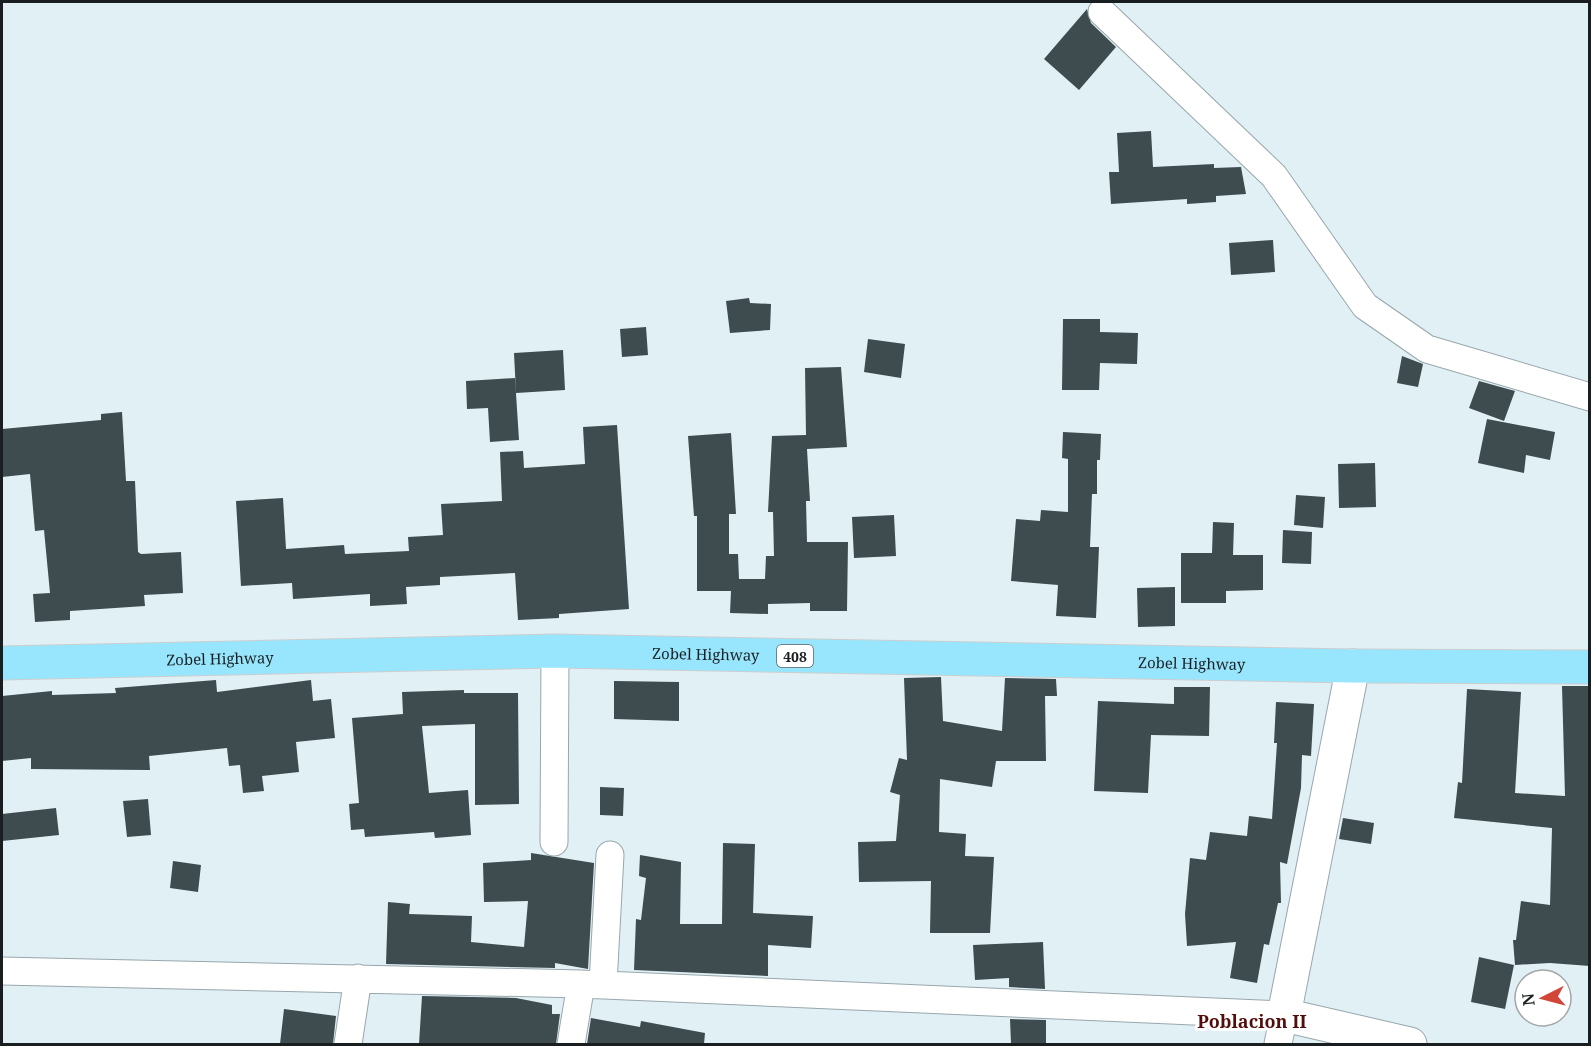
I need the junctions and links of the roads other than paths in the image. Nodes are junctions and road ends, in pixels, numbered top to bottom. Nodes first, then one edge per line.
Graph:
1 (1102, 12) dead end
2 (1590, 397) edge
3 (555, 651) junction
4 (2, 663) edge
5 (1353, 666) junction
6 (1590, 667) edge
7 (554, 842) dead end
8 (610, 855) dead end
9 (2, 971) edge
10 (358, 978) junction
11 (592, 984) junction
12 (1281, 1030) edge
13 (348, 1044) edge
14 (571, 1044) edge
15 (1410, 1044) edge

1 - 2 street
3 - 4 main road, Zobel Highway / 408
3 - 5 main road, Zobel Highway / 408
3 - 7 street
5 - 6 main road, Zobel Highway / 408
5 - 12 street
8 - 11 street
9 - 10 street
10 - 11 street
10 - 13 street
11 - 12 street
11 - 14 street
12 - 15 street

